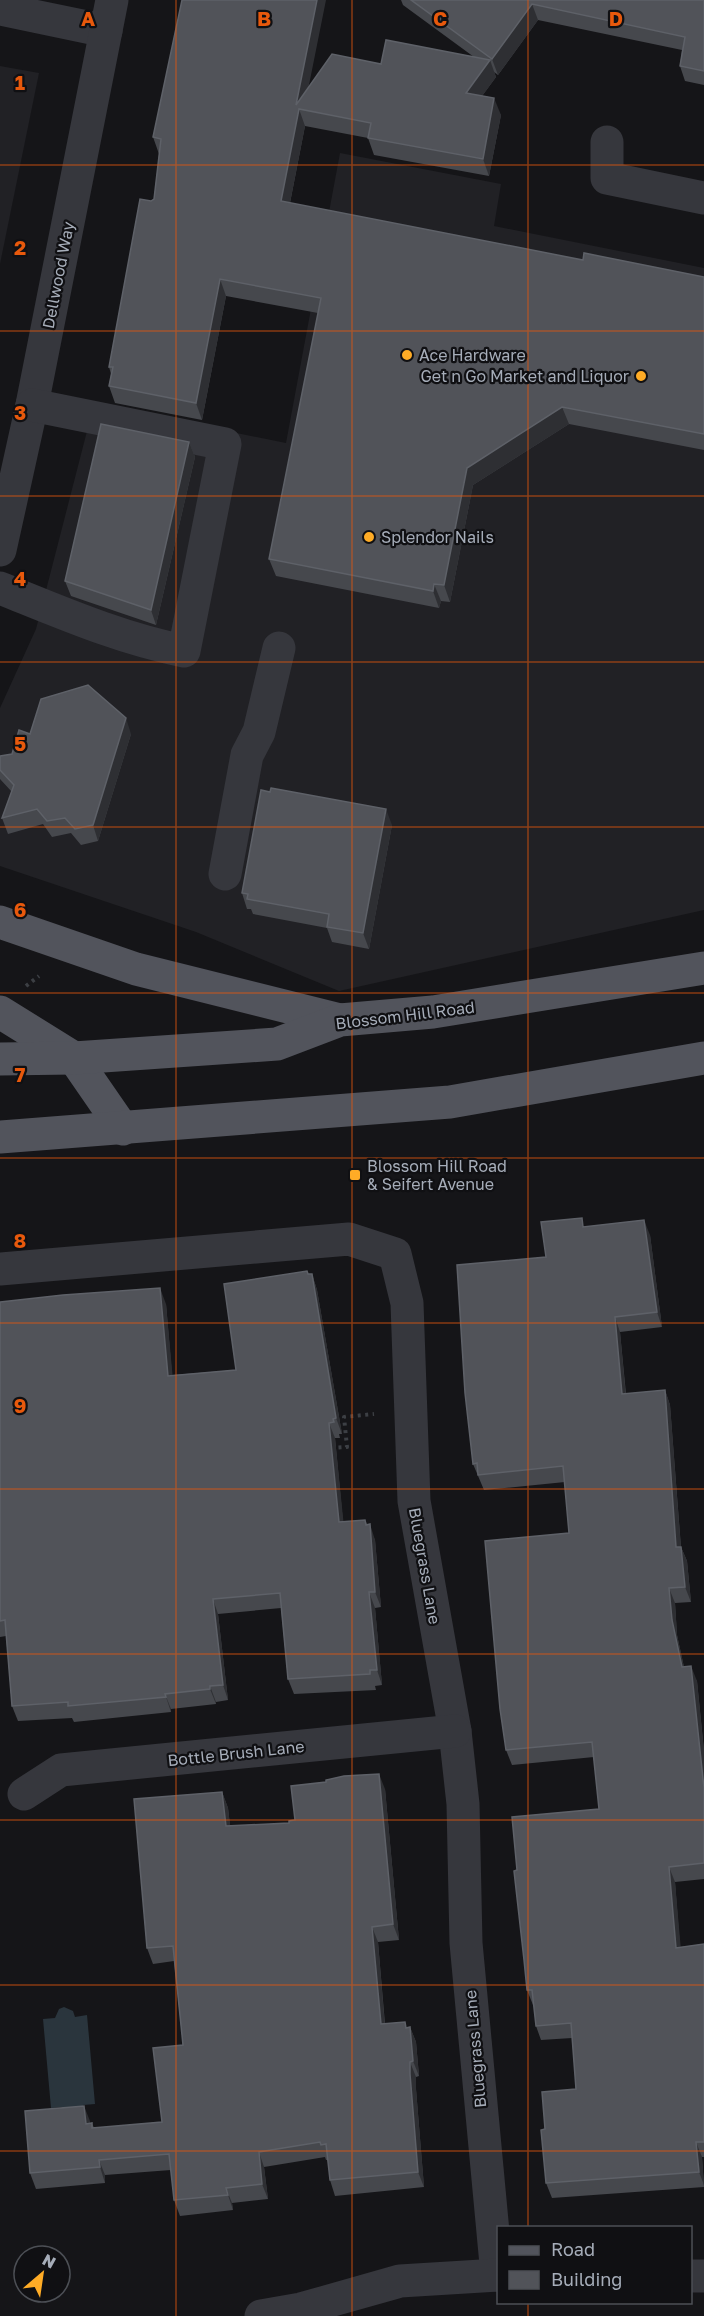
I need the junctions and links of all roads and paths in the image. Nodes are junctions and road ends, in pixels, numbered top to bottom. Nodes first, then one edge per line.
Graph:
1 (0, 9) edge
2 (109, 15) edge
3 (608, 142) dead end
4 (704, 198) edge
5 (32, 405) junction
6 (0, 550) edge
7 (0, 588) edge
8 (279, 648) dead end
9 (225, 874) dead end
10 (0, 922) edge
11 (704, 969) edge
12 (0, 1012) edge
13 (340, 1020) junction
14 (74, 1058) junction
15 (704, 1058) edge
16 (0, 1059) edge
17 (123, 1129) junction
18 (0, 1137) edge
19 (0, 1269) edge
20 (411, 1411) junction
21 (330, 1459) edge
22 (455, 1731) junction
23 (24, 1794) dead end
24 (497, 2265) edge
25 (497, 2275) edge
26 (301, 2313) edge
27 (261, 2316) edge

1 - 2 street
2 - 5 street, Dellwood Way
3 - 4 street
5 - 6 street, Dellwood Way
5 - 7 street
8 - 9 street
10 - 13 main road
11 - 13 main road, Blossom Hill Road
12 - 14 main road
13 - 14 main road, Blossom Hill Road
14 - 16 main road, Blossom Hill Road
14 - 17 main road
15 - 17 main road
17 - 18 main road
19 - 20 street, Bluegrass Lane
20 - 21 path
20 - 22 street, Bluegrass Lane
22 - 23 street, Bottle Brush Lane
22 - 24 street, Bluegrass Lane
25 - 26 street
26 - 27 street

